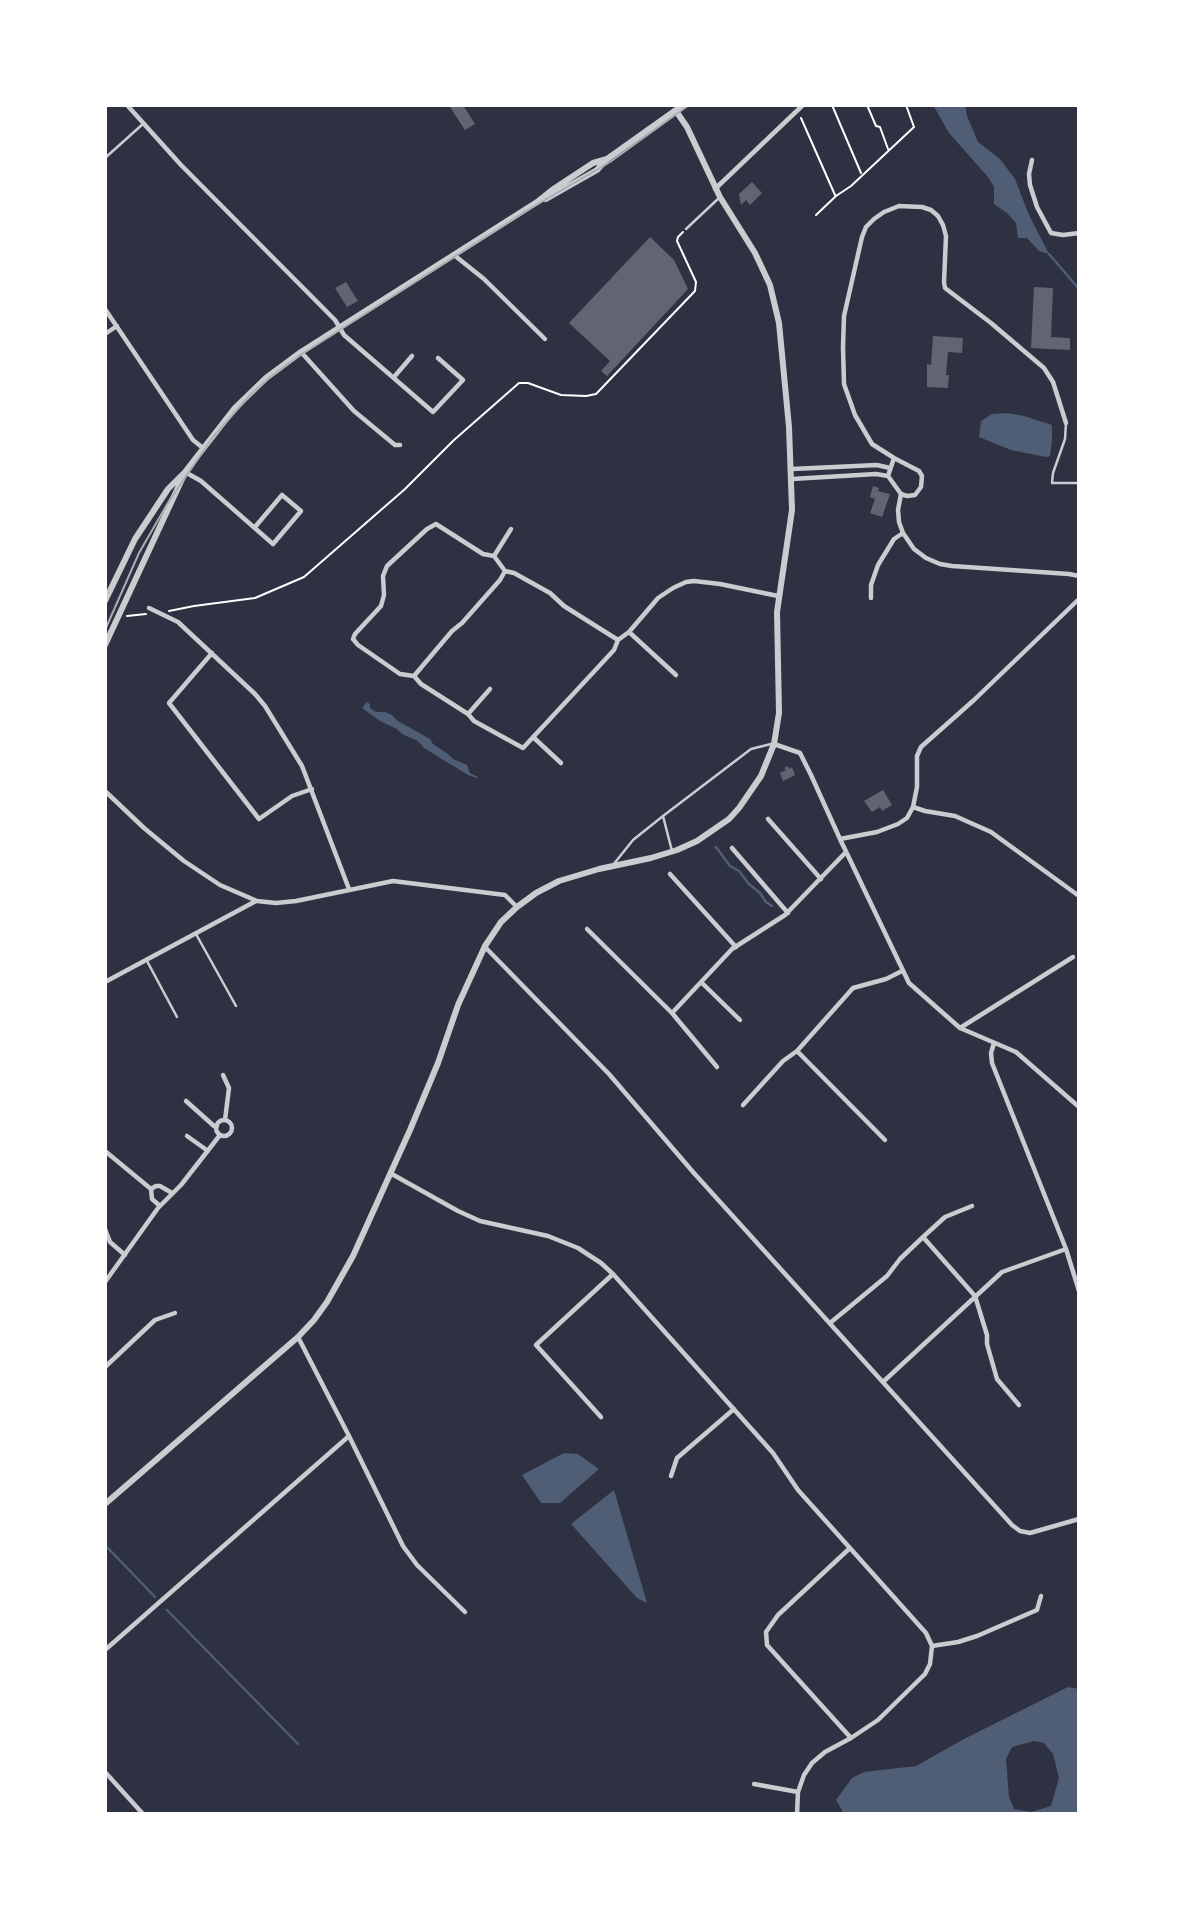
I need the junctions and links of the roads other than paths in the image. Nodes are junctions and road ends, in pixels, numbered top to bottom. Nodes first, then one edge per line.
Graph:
1 (127, 105) edge
2 (683, 105) edge
3 (803, 105) edge
4 (676, 111) junction
5 (144, 123) junction
6 (105, 158) edge
7 (1032, 160) dead end
8 (715, 190) junction
9 (720, 197) junction
10 (686, 229) dead end
11 (1079, 233) edge
12 (454, 255) junction
13 (105, 309) edge
14 (117, 326) junction
15 (340, 329) junction
16 (105, 334) edge
17 (545, 339) dead end
18 (301, 352) junction
19 (412, 356) dead end
20 (438, 358) dead end
21 (394, 377) junction
22 (1066, 423) joint
23 (400, 445) dead end
24 (202, 448) junction
25 (894, 458) junction
26 (890, 468) junction
27 (792, 469) junction
28 (185, 472) junction
29 (888, 477) junction
30 (792, 478) junction
31 (1079, 483) edge
32 (901, 494) junction
33 (255, 527) junction
34 (511, 529) dead end
35 (903, 533) junction
36 (494, 556) junction
37 (505, 571) junction
38 (1079, 576) edge
39 (108, 587) edge
40 (778, 596) junction
41 (871, 598) dead end
42 (1079, 599) edge
43 (105, 601) edge
44 (149, 608) dead end
45 (629, 632) junction
46 (618, 640) junction
47 (105, 645) edge
48 (212, 653) junction
49 (676, 675) dead end
50 (414, 676) junction
51 (490, 688) dead end
52 (468, 714) junction
53 (533, 737) junction
54 (774, 744) junction
55 (561, 763) dead end
56 (312, 789) junction
57 (105, 792) edge
58 (913, 807) junction
59 (663, 816) junction
60 (768, 819) dead end
61 (840, 839) junction
62 (732, 848) dead end
63 (672, 851) junction
64 (846, 852) junction
65 (612, 866) junction
66 (670, 874) dead end
67 (821, 879) junction
68 (349, 889) junction
69 (1079, 896) edge
70 (257, 901) junction
71 (517, 906) junction
72 (788, 912) junction
73 (587, 929) dead end
74 (196, 934) junction
75 (485, 946) junction
76 (736, 947) junction
77 (1073, 957) dead end
78 (146, 960) junction
79 (902, 971) junction
80 (105, 982) edge
81 (701, 982) junction
82 (236, 1006) dead end
83 (672, 1013) junction
84 (177, 1017) dead end
85 (740, 1020) dead end
86 (960, 1028) junction
87 (994, 1043) junction
88 (797, 1051) junction
89 (717, 1067) dead end
90 (223, 1075) dead end
91 (186, 1101) dead end
92 (743, 1105) dead end
93 (1079, 1107) edge
94 (225, 1120) junction
95 (216, 1126) junction
96 (220, 1135) junction
97 (187, 1136) dead end
98 (885, 1140) dead end
99 (105, 1151) edge
100 (208, 1151) junction
101 (390, 1173) junction
102 (151, 1189) junction
103 (172, 1193) junction
104 (160, 1206) junction
105 (972, 1206) dead end
106 (105, 1229) edge
107 (923, 1237) junction
108 (1066, 1249) junction
109 (125, 1255) junction
110 (613, 1274) junction
111 (105, 1282) edge
112 (1079, 1291) edge
113 (975, 1296) junction
114 (175, 1313) dead end
115 (830, 1322) junction
116 (298, 1337) junction
117 (105, 1367) edge
118 (884, 1381) junction
119 (1019, 1405) dead end
120 (734, 1409) junction
121 (601, 1417) dead end
122 (349, 1436) junction
123 (671, 1476) dead end
124 (105, 1504) edge
125 (1079, 1519) edge
126 (850, 1548) junction
127 (1041, 1597) dead end
128 (465, 1612) dead end
129 (932, 1646) junction
130 (105, 1650) edge
131 (851, 1738) junction
132 (105, 1772) edge
133 (754, 1784) dead end
134 (798, 1792) junction
135 (143, 1814) edge
136 (797, 1814) edge

1 - 5 street
2 - 4 street
3 - 8 street
4 - 8 street
4 - 12 street
5 - 6 lane
5 - 15 street
7 - 11 street
8 - 9 street
9 - 10 lane
9 - 27 street
12 - 15 street
12 - 17 street
13 - 14 street
14 - 16 street
14 - 24 street
15 - 18 street
15 - 21 street
18 - 23 street
18 - 24 street
19 - 21 street
20 - 21 street
22 - 25 street
22 - 31 lane
24 - 28 street
25 - 26 street
25 - 32 street
26 - 27 street
26 - 29 street
27 - 30 street
28 - 33 street
28 - 39 street
28 - 47 street
29 - 30 street
29 - 32 street
30 - 40 street
32 - 35 street
33 - 33 street
34 - 36 street
35 - 38 street
35 - 41 street
36 - 37 street
36 - 50 street
37 - 46 street
37 - 50 street
39 - 43 street
40 - 45 street
40 - 54 street
42 - 58 street
44 - 48 street
45 - 46 street
45 - 49 street
46 - 53 street
48 - 56 street
48 - 56 street
50 - 52 street
51 - 52 street
52 - 53 street
53 - 55 street
54 - 59 lane
54 - 61 street
54 - 63 street
56 - 68 street
57 - 70 street
58 - 61 street
58 - 69 street
59 - 63 lane
59 - 65 lane
60 - 67 street
61 - 64 street
62 - 72 street
63 - 65 street
64 - 67 street
64 - 79 street
65 - 71 street
66 - 76 street
67 - 72 street
68 - 70 street
68 - 71 street
70 - 74 street
71 - 75 street
72 - 76 street
73 - 83 street
74 - 78 street
74 - 82 lane
75 - 101 street
75 - 115 street
76 - 81 street
77 - 86 street
78 - 80 street
78 - 84 lane
79 - 86 street
79 - 88 street
81 - 83 street
81 - 85 street
83 - 89 street
86 - 87 street
87 - 93 street
87 - 108 street
88 - 92 street
88 - 98 street
90 - 94 street
91 - 95 street
94 - 95 street
94 - 96 street
95 - 96 street
96 - 100 street
97 - 100 street
99 - 102 street
100 - 103 street
101 - 110 street
101 - 116 street
102 - 103 street
102 - 104 street
103 - 104 street
104 - 109 street
105 - 107 street
106 - 109 street
107 - 113 street
107 - 115 street
108 - 112 street
108 - 113 street
109 - 111 street
110 - 120 street
110 - 121 street
113 - 118 street
113 - 119 street
114 - 117 street
115 - 118 street
116 - 122 street
116 - 124 street
118 - 125 street
120 - 123 street
120 - 126 street
122 - 128 street
122 - 130 street
126 - 129 street
126 - 131 street
127 - 129 street
129 - 131 street
131 - 134 street
132 - 135 street
133 - 134 street
134 - 136 street

